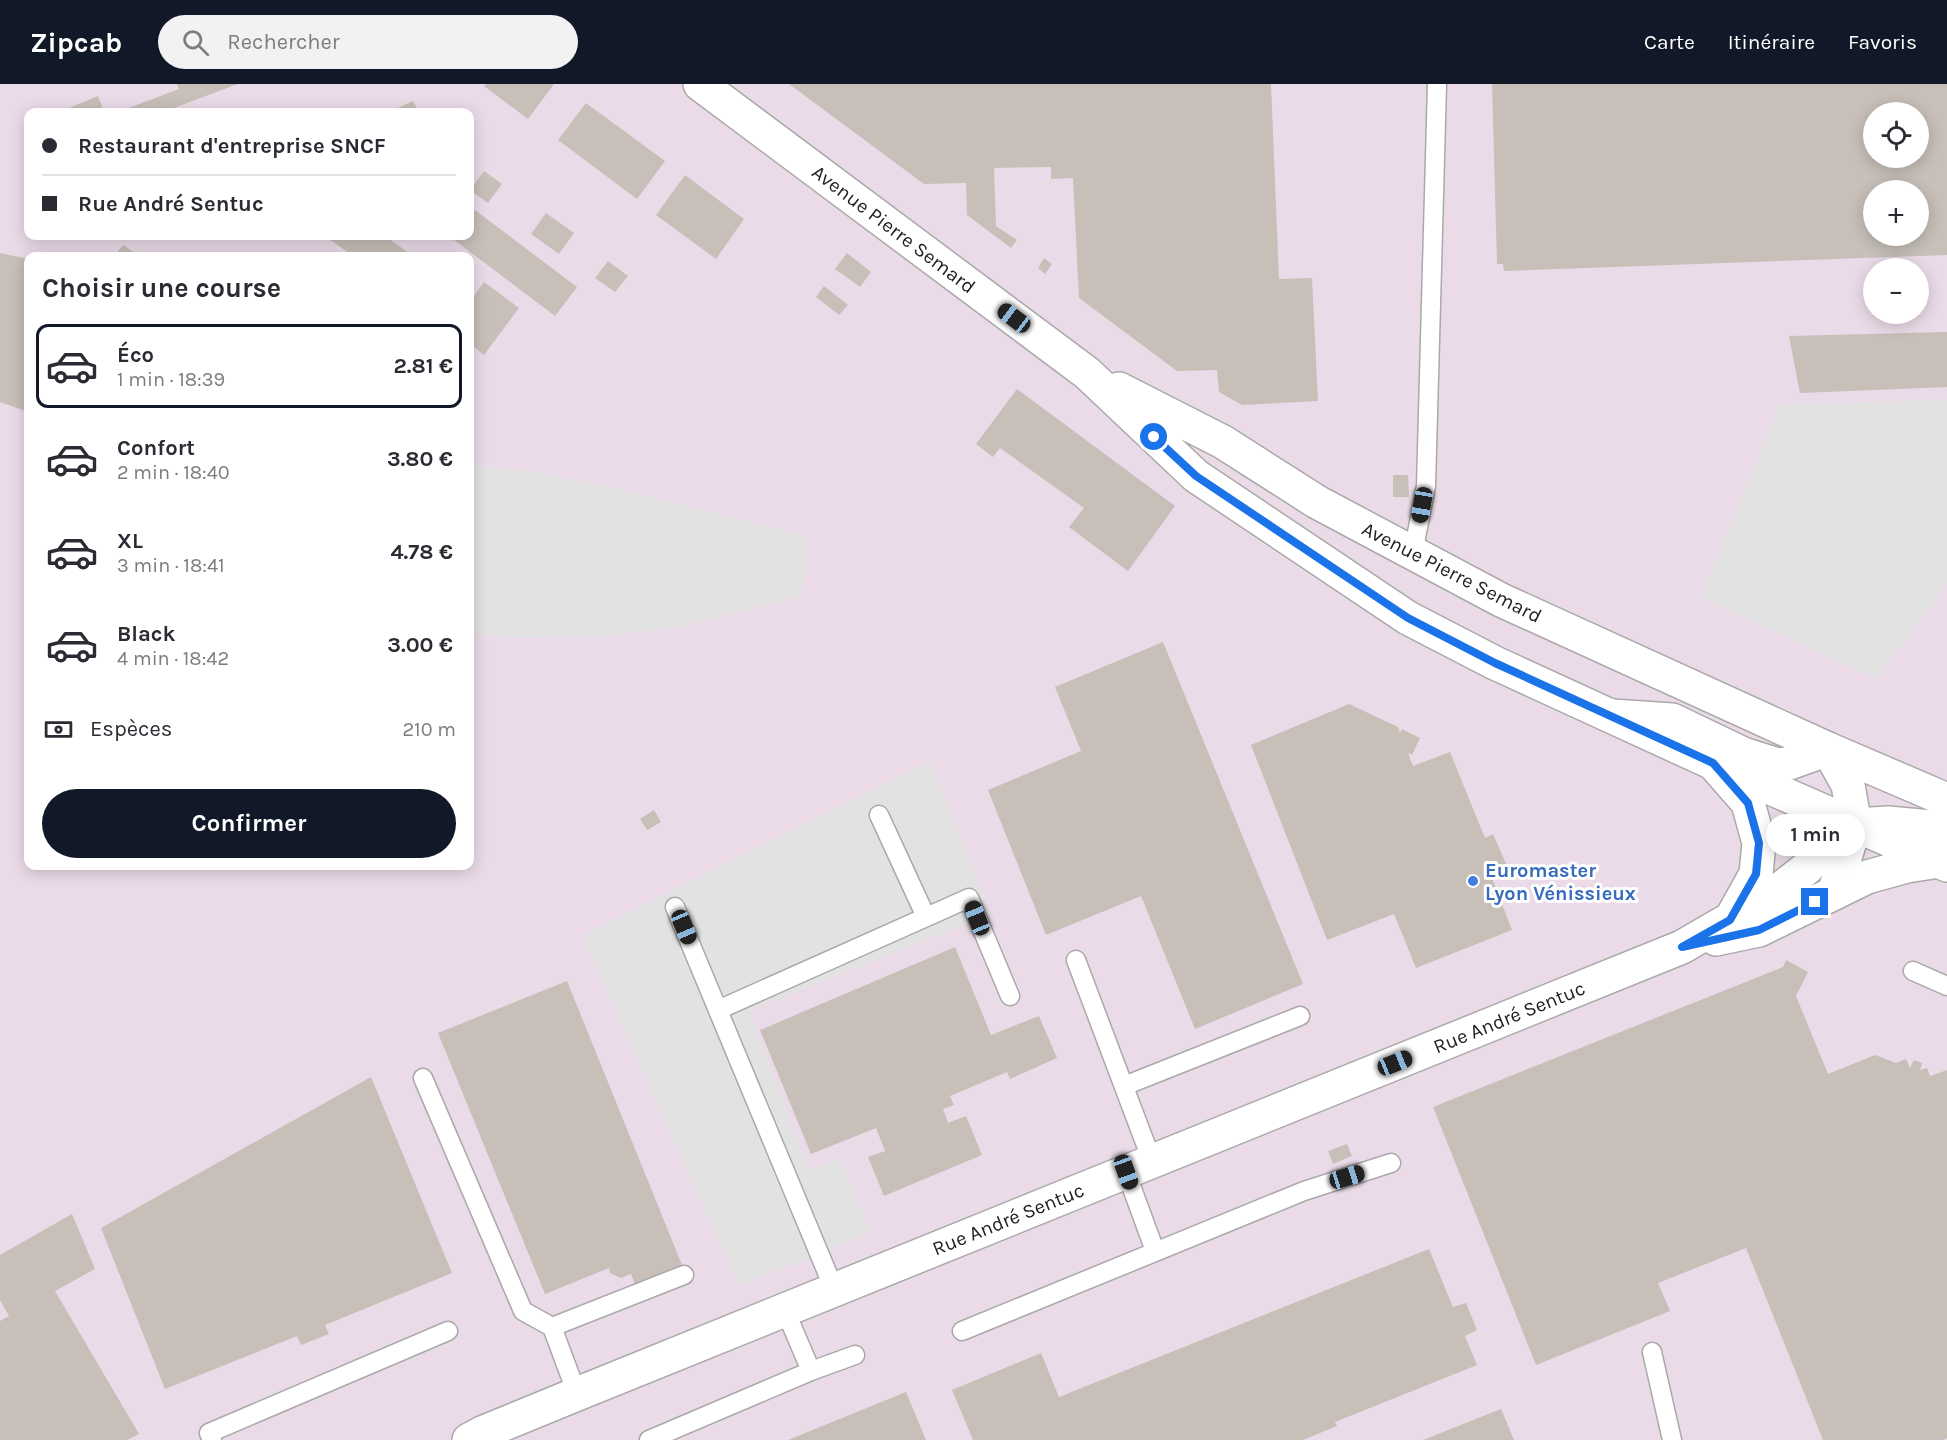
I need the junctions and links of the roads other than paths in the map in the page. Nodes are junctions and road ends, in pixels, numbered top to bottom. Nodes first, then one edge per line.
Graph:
1 (700, 84) edge
2 (1437, 84) edge
3 (1088, 373) junction
4 (1413, 553) junction
5 (1612, 717) junction
6 (1828, 749) junction
7 (1713, 763) junction
8 (1947, 800) edge
9 (879, 815) dead end
10 (1855, 825) junction
11 (1944, 852) edge
12 (1834, 893) junction
13 (675, 906) dead end
14 (926, 917) junction
15 (1730, 920) junction
16 (1682, 947) junction
17 (1076, 960) dead end
18 (1913, 971) dead end
19 (1947, 986) edge
20 (1010, 996) dead end
21 (718, 1010) junction
22 (1300, 1016) dead end
23 (423, 1078) dead end
24 (1124, 1086) junction
25 (1391, 1163) dead end
26 (1139, 1166) junction
27 (1155, 1251) junction
28 (684, 1275) dead end
29 (834, 1290) junction
30 (784, 1310) junction
31 (552, 1327) junction
32 (448, 1330) dead end
33 (962, 1331) dead end
34 (1652, 1352) dead end
35 (855, 1355) dead end
36 (811, 1371) junction
37 (577, 1394) junction
38 (212, 1440) edge
39 (469, 1440) edge
40 (649, 1440) edge
41 (1672, 1440) edge

1 - 3 street, Avenue Pierre Semard
2 - 4 lane
3 - 4 street, Avenue Pierre Semard
3 - 5 street, Avenue Pierre Semard
4 - 6 street, Avenue Pierre Semard
5 - 6 street, Avenue Pierre Semard
5 - 7 street, Avenue Pierre Semard
6 - 8 street, Avenue Pierre Semard
6 - 10 street
7 - 10 street, Avenue Pierre Semard
7 - 15 street
9 - 14 lane
10 - 11 street, Avenue Pierre Semard
10 - 12 street
10 - 15 street, Rue André Sentuc
11 - 12 street, Rue André Sentuc
12 - 16 street, Rue André Sentuc
13 - 21 lane
14 - 20 lane
14 - 21 lane
15 - 16 street, Rue André Sentuc
16 - 26 street, Rue André Sentuc
17 - 24 lane
18 - 19 lane
21 - 29 lane
22 - 24 lane
23 - 31 lane
24 - 26 lane
25 - 27 lane
26 - 27 lane
26 - 29 street, Rue André Sentuc
27 - 33 lane
28 - 31 lane
29 - 30 street, Rue André Sentuc
30 - 36 lane
30 - 37 street, Rue André Sentuc
31 - 37 lane
32 - 38 lane
34 - 41 lane
35 - 36 lane
36 - 40 lane
37 - 39 street, Rue André Sentuc

